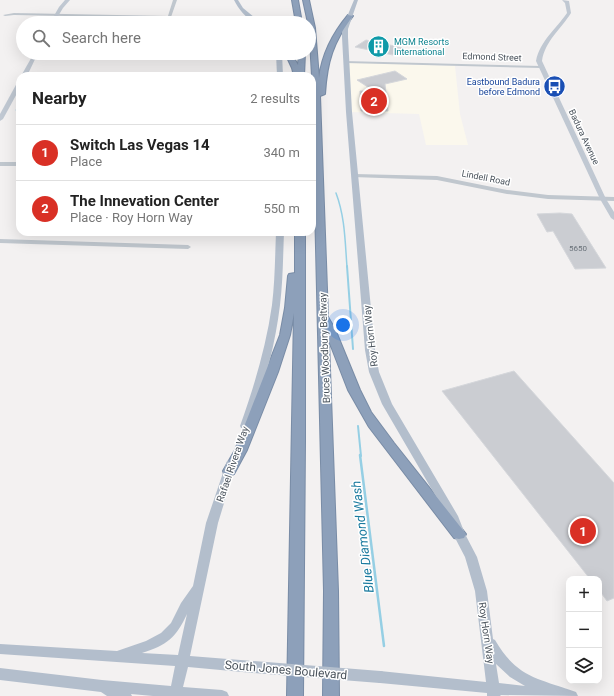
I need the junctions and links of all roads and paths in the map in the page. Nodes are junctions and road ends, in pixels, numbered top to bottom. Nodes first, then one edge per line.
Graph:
1 (60, 0) edge
2 (68, 0) edge
3 (175, 0) edge
4 (236, 0) edge
5 (295, 0) edge
6 (306, 0) edge
7 (356, 0) edge
8 (567, 1) edge
9 (61, 7) junction
10 (5, 15) dead end
11 (57, 15) junction
12 (113, 16) edge
13 (169, 16) edge
14 (250, 16) edge
15 (298, 16) edge
16 (309, 16) edge
17 (350, 16) junction
18 (32, 60) edge
19 (279, 60) edge
20 (292, 60) edge
21 (302, 60) edge
22 (313, 60) edge
23 (346, 62) junction
24 (541, 67) junction
25 (26, 72) edge
26 (280, 72) edge
27 (297, 72) edge
28 (301, 72) edge
29 (314, 72) edge
30 (16, 90) edge
31 (316, 118) joint
32 (0, 119) edge
33 (0, 164) edge
34 (16, 164) edge
35 (355, 176) junction
36 (602, 199) junction
37 (614, 199) edge
38 (614, 218) edge
39 (280, 236) edge
40 (299, 236) edge
41 (300, 236) edge
42 (0, 241) edge
43 (188, 247) dead end
44 (323, 315) junction
45 (229, 471) junction
46 (459, 534) junction
47 (199, 588) junction
48 (488, 639) junction
49 (0, 649) edge
50 (112, 656) junction
51 (183, 661) junction
52 (0, 674) edge
53 (102, 686) junction
54 (493, 692) edge
55 (176, 694) edge
56 (125, 696) edge
57 (222, 696) edge
58 (295, 696) edge
59 (331, 696) edge
60 (568, 696) edge

1 - 9 main road
2 - 9 main road
3 - 13 street
4 - 14 main road
5 - 15 highway
6 - 16 highway, Bruce Woodbury Beltway
7 - 17 main road, Roy Horn Way
8 - 24 main road
9 - 11 main road
10 - 11 street
11 - 12 street
17 - 23 main road, Roy Horn Way
17 - 31 highway
18 - 25 main road
19 - 26 main road
20 - 27 highway
21 - 28 highway
22 - 29 highway, Bruce Woodbury Beltway
23 - 24 street, Edmond Street
23 - 35 main road, Roy Horn Way
24 - 36 main road, Badura Avenue
30 - 32 main road
31 - 44 highway, Bruce Woodbury Beltway
33 - 34 street
35 - 36 street, Lindell Road
35 - 46 main road, Roy Horn Way
36 - 37 street, Lindell Road
36 - 38 main road, Badura Avenue
39 - 45 main road, Rafael Rivera Way
40 - 45 highway
41 - 58 highway
42 - 43 street
44 - 46 highway
44 - 59 highway, Bruce Woodbury Beltway
45 - 47 main road, Rafael Rivera Way
46 - 48 main road, Roy Horn Way
47 - 50 main road
47 - 51 main road, Rafael Rivera Way
48 - 54 main road, Roy Horn Way
48 - 60 main road
49 - 50 main road, South Jones Boulevard
50 - 51 main road, South Jones Boulevard
51 - 54 main road, South Jones Boulevard, bridge
51 - 55 main road, Rafael Rivera Way
52 - 53 main road
53 - 55 main road
53 - 56 main road
54 - 60 main road, South Jones Boulevard
55 - 57 main road

